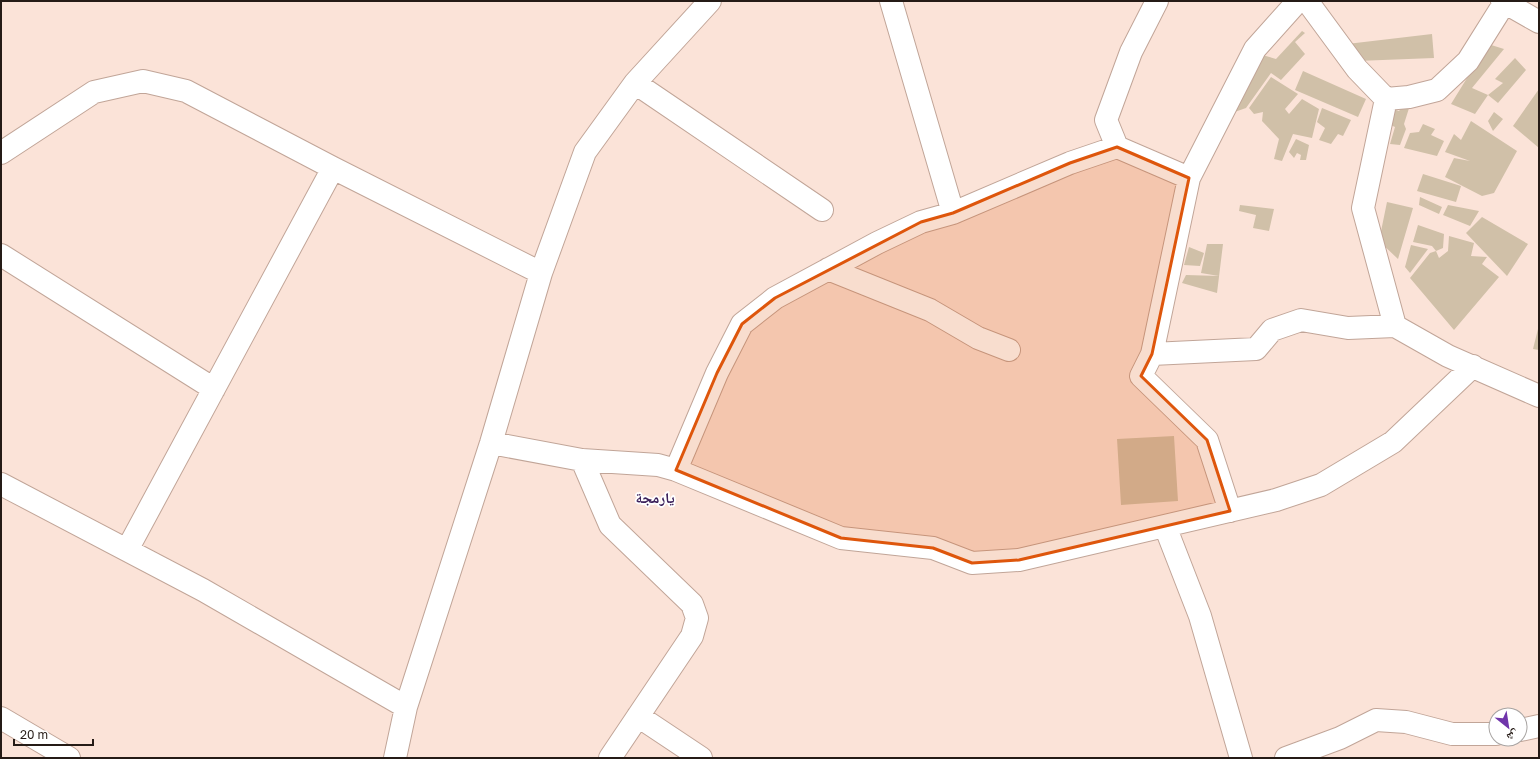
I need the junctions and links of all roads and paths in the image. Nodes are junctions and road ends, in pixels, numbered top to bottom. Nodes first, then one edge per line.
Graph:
1 (710, 1) edge
2 (891, 1) edge
3 (1157, 1) edge
4 (1298, 1) edge
5 (1307, 1) edge
6 (1504, 2) edge
7 (1539, 22) edge
8 (635, 83) junction
9 (1386, 99) junction
10 (1117, 147) junction
11 (1, 153) edge
12 (333, 168) junction
13 (1189, 178) junction
14 (822, 210) dead end
15 (953, 213) junction
16 (1, 255) edge
17 (828, 269) junction
18 (541, 273) junction
19 (1396, 326) junction
20 (1010, 350) dead end
21 (1152, 354) junction
22 (1473, 366) junction
23 (214, 389) junction
24 (1539, 396) edge
25 (491, 443) junction
26 (582, 460) junction
27 (676, 470) junction
28 (1, 484) edge
29 (1230, 511) junction
30 (1165, 526) junction
31 (127, 550) junction
32 (406, 707) junction
33 (638, 716) junction
34 (1, 718) edge
35 (1539, 726) edge
36 (1528, 728) edge
37 (1488, 734) edge
38 (69, 758) edge
39 (395, 758) edge
40 (610, 758) edge
41 (701, 758) edge
42 (1241, 758) edge
43 (1286, 758) edge

1 - 8 street
2 - 15 street
3 - 10 street
4 - 13 street
5 - 9 street
6 - 7 street
6 - 9 street
8 - 14 street
8 - 18 street
9 - 19 street
10 - 13 street
10 - 15 street
11 - 12 street
12 - 18 street
12 - 23 street
13 - 21 street
15 - 17 street
16 - 23 street
17 - 20 street
17 - 27 street
18 - 25 street
19 - 21 street
19 - 22 street
21 - 29 street
22 - 24 street
22 - 29 street
23 - 31 street
25 - 26 street
25 - 32 street
26 - 27 street
26 - 33 street
27 - 30 street
28 - 31 street
29 - 30 street
30 - 42 street
31 - 32 street
32 - 39 street
33 - 40 street
33 - 41 street
34 - 38 street
35 - 36 street
37 - 43 street

